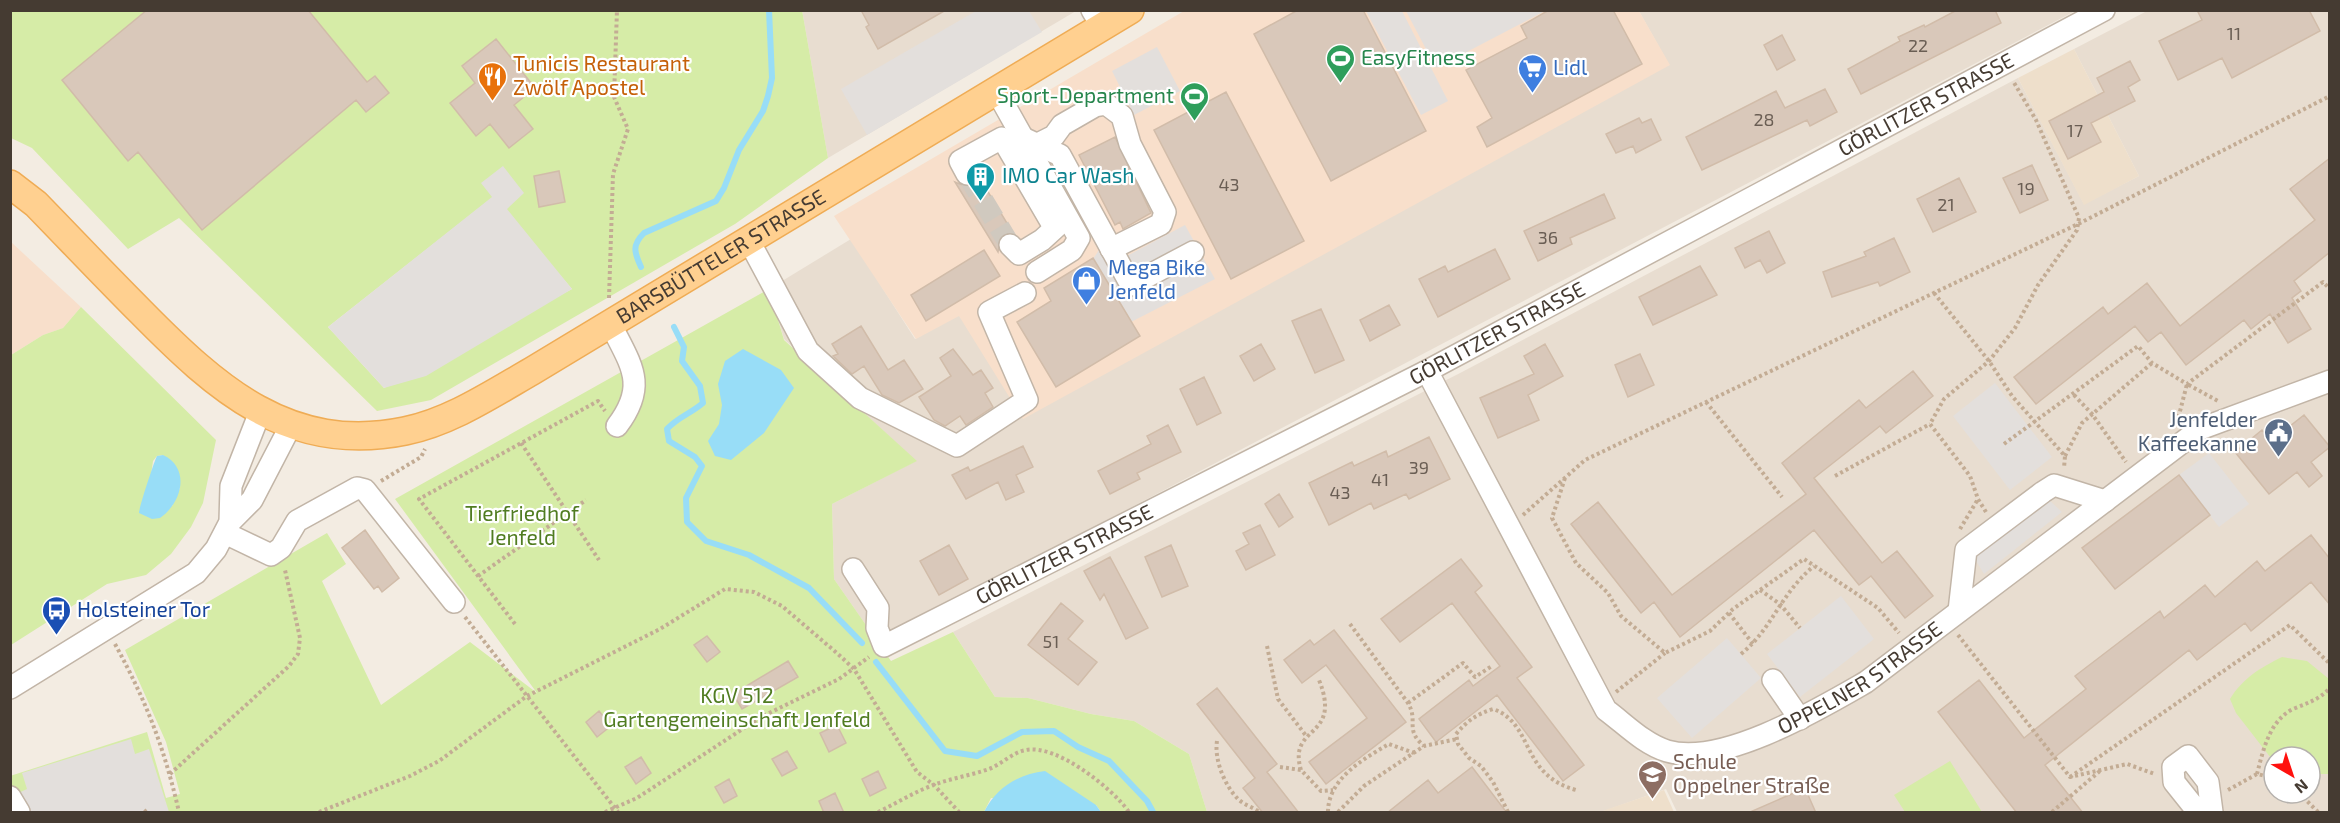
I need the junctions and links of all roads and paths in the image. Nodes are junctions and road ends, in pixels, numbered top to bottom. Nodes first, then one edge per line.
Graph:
1 (617, 10) edge
2 (1130, 10) edge
3 (2104, 10) edge
4 (1097, 19) edge
5 (2002, 63) junction
6 (996, 90) junction
7 (2330, 96) edge
8 (1030, 141) junction
9 (967, 174) dead end
10 (10, 184) edge
11 (1061, 221) junction
12 (2078, 224) junction
13 (748, 239) junction
14 (1010, 245) dead end
15 (1111, 249) junction
16 (1193, 252) dead end
17 (1037, 272) dead end
18 (2330, 289) edge
19 (1934, 292) junction
20 (1025, 293) dead end
21 (610, 323) junction
22 (1989, 361) junction
23 (2152, 363) junction
24 (1427, 371) junction
25 (2330, 381) edge
26 (2187, 384) junction
27 (2074, 395) junction
28 (1706, 402) junction
29 (260, 412) junction
30 (2092, 414) junction
31 (2232, 417) junction
32 (439, 420) junction
33 (2035, 422) junction
34 (1930, 424) junction
35 (291, 425) junction
36 (616, 426) joint
37 (521, 443) junction
38 (2004, 444) dead end
39 (2179, 446) junction
40 (2065, 456) junction
41 (1835, 476) dead end
42 (1566, 477) junction
43 (2136, 477) junction
44 (2062, 487) junction
45 (365, 490) junction
46 (1782, 496) dead end
47 (586, 500) dead end
48 (2105, 501) junction
49 (568, 513) junction
50 (1510, 526) junction
51 (227, 527) junction
52 (1997, 527) junction
53 (281, 548) junction
54 (599, 560) dead end
55 (1814, 566) junction
56 (854, 569) dead end
57 (478, 576) junction
58 (1760, 590) junction
59 (454, 602) joint
60 (1780, 604) junction
61 (1729, 613) junction
62 (1953, 616) junction
63 (515, 624) dead end
64 (1350, 624) dead end
65 (1800, 628) dead end
66 (108, 630) junction
67 (1753, 644) junction
68 (1267, 646) dead end
69 (1911, 647) junction
70 (1665, 653) junction
71 (1741, 654) dead end
72 (2330, 664) edge
73 (1492, 666) dead end
74 (854, 669) junction
75 (1319, 680) dead end
76 (1773, 680) dead end
77 (10, 688) edge
78 (2330, 688) edge
79 (527, 696) junction
80 (1602, 702) junction
81 (1408, 703) junction
82 (1800, 719) junction
83 (1307, 737) junction
84 (1457, 739) junction
85 (1217, 741) dead end
86 (1424, 746) junction
87 (1414, 753) junction
88 (1280, 767) dead end
89 (1301, 770) junction
90 (2101, 770) junction
91 (170, 774) junction
92 (2257, 774) junction
93 (2262, 775) edge
94 (2070, 777) junction
95 (2174, 782) junction
96 (934, 785) junction
97 (1333, 790) junction
98 (1576, 790) dead end
99 (10, 797) edge
100 (613, 807) junction
101 (2206, 807) edge
102 (19, 813) edge
103 (179, 813) edge
104 (319, 813) edge
105 (605, 813) edge
106 (618, 813) edge
107 (878, 813) edge
108 (958, 813) edge
109 (1129, 813) edge
110 (1259, 813) edge
111 (1328, 813) edge
112 (1338, 813) edge
113 (1508, 813) edge
114 (2052, 813) edge

1 - 21 path
2 - 4 main road, BARSBÜTTELER STRASSE
3 - 5 street, GÖRLITZER STRASSE
4 - 6 main road, BARSBÜTTELER STRASSE
5 - 12 path
5 - 24 street, GÖRLITZER STRASSE
6 - 8 street
6 - 13 main road, BARSBÜTTELER STRASSE
7 - 12 path
8 - 11 street
8 - 15 street
8 - 15 street
9 - 11 street
10 - 29 main road
11 - 14 street
11 - 17 street
12 - 19 path
12 - 22 path
13 - 20 street
13 - 21 main road, BARSBÜTTELER STRASSE
15 - 16 street
18 - 26 path
19 - 22 path
19 - 28 path
21 - 32 main road, BARSBÜTTELER STRASSE
21 - 36 street
22 - 33 path
22 - 34 path
23 - 26 path
23 - 27 path
23 - 30 path
24 - 50 street, OPPELNER STRASSE
24 - 56 street, GÖRLITZER STRASSE
25 - 31 street, OPPELNER STRASSE
26 - 31 path
26 - 39 path
27 - 30 path
27 - 33 path
28 - 42 path
28 - 46 path
29 - 35 main road, BARSBÜTTELER STRASSE
29 - 51 street
30 - 40 path
30 - 43 path
31 - 39 street, OPPELNER STRASSE
32 - 35 main road, BARSBÜTTELER STRASSE
32 - 45 path
33 - 38 path
33 - 40 path
34 - 41 path
34 - 52 path
35 - 51 street
36 - 37 path
37 - 49 path
37 - 57 path
39 - 43 street, OPPELNER STRASSE
40 - 44 path
42 - 50 path
42 - 70 path
43 - 48 street, OPPELNER STRASSE
44 - 48 street
44 - 52 street
45 - 53 street
45 - 59 street
47 - 49 path
48 - 62 street, OPPELNER STRASSE
49 - 54 path
49 - 57 path
50 - 80 street, OPPELNER STRASSE
51 - 53 street
51 - 66 street
52 - 62 street
53 - 91 path
55 - 58 path
55 - 60 path
55 - 69 path
57 - 63 path
58 - 60 path
58 - 61 path
59 - 79 path
60 - 65 path
60 - 67 path
61 - 67 path
61 - 70 path
62 - 69 street, OPPELNER STRASSE
62 - 94 path
64 - 81 path
66 - 77 street
66 - 91 path
67 - 71 path
68 - 83 path
69 - 82 street, OPPELNER STRASSE
70 - 80 path
72 - 94 path
73 - 81 path
74 - 79 path
74 - 96 path
74 - 100 path
75 - 83 path
76 - 82 street
78 - 92 path
79 - 100 path
79 - 104 path
80 - 82 street, OPPELNER STRASSE
81 - 86 path
83 - 89 path
84 - 86 path
84 - 98 path
84 - 113 path
85 - 110 path
86 - 87 path
87 - 97 path
87 - 112 path
88 - 89 path
89 - 97 path
90 - 94 path
90 - 95 path
90 - 114 path
91 - 103 path
92 - 93 path
92 - 101 path
95 - 101 street
95 - 101 street
96 - 107 path
96 - 108 path
96 - 109 path
97 - 111 path
99 - 102 street
100 - 105 path
100 - 106 path

